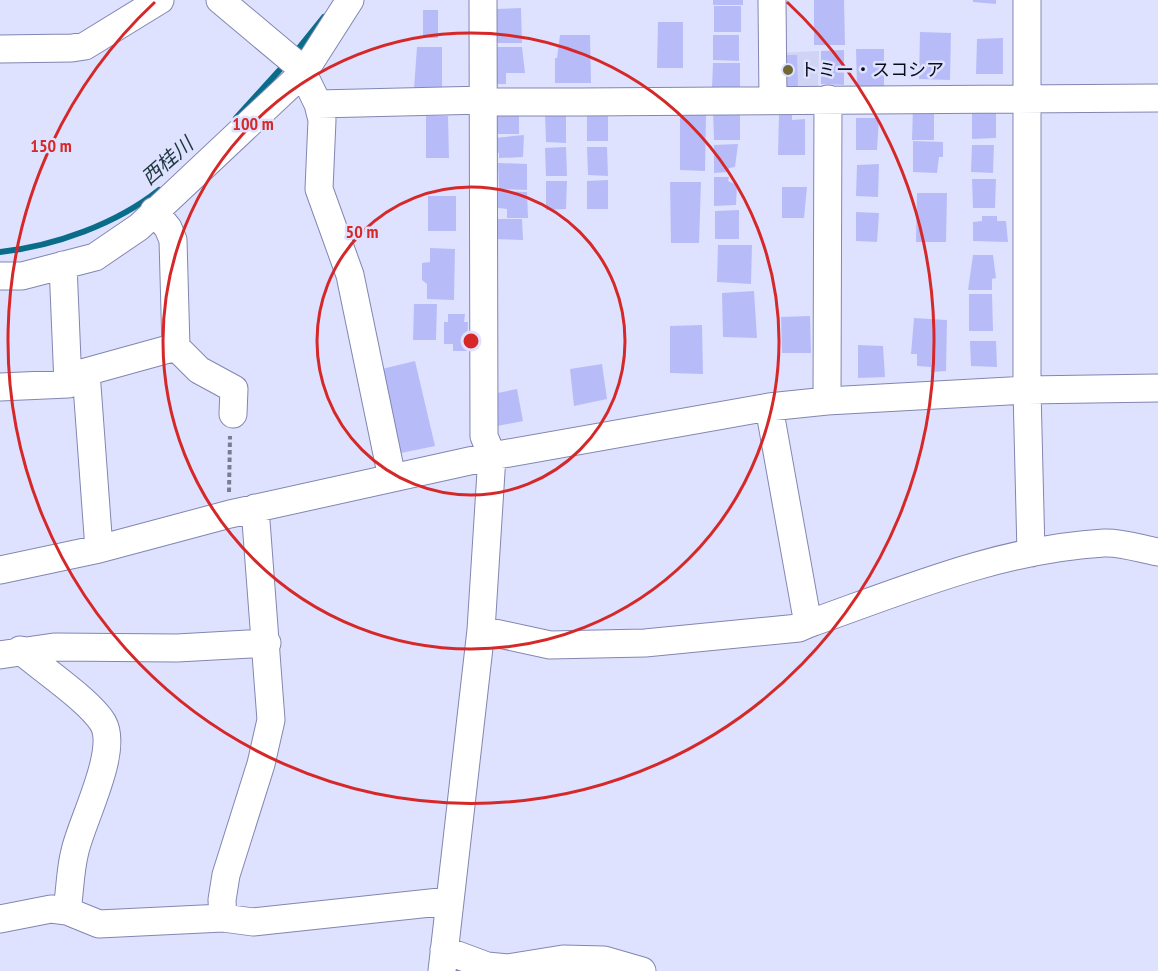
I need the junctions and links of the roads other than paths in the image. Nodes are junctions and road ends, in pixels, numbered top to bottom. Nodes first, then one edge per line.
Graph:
1 (160, 0) edge
2 (220, 0) edge
3 (350, 0) edge
4 (483, 0) edge
5 (772, 0) edge
6 (1028, 0) edge
7 (0, 49) edge
8 (302, 69) junction
9 (1158, 98) edge
10 (828, 99) junction
11 (1027, 99) junction
12 (485, 100) junction
13 (773, 100) junction
14 (318, 104) junction
15 (154, 211) junction
16 (63, 265) junction
17 (0, 276) edge
18 (176, 347) junction
19 (77, 378) junction
20 (0, 387) edge
21 (1158, 388) edge
22 (1028, 390) junction
23 (827, 400) junction
24 (769, 407) junction
25 (233, 414) road end
26 (492, 456) junction
27 (392, 478) junction
28 (255, 508) junction
29 (99, 549) junction
30 (1158, 552) edge
31 (1031, 553) junction
32 (0, 570) edge
33 (808, 624) junction
34 (481, 630) junction
35 (267, 643) junction
36 (10, 652) edge
37 (449, 901) junction
38 (67, 910) junction
39 (223, 918) junction
40 (0, 920) edge
41 (443, 961) edge
42 (642, 971) edge

1 - 7 street
2 - 8 street
3 - 8 street
4 - 12 street
5 - 13 street
6 - 11 street
8 - 14 street
8 - 15 street
9 - 11 street
10 - 11 street
10 - 13 street
10 - 23 street
11 - 22 street
12 - 13 street
12 - 14 street
12 - 26 street
14 - 27 street
15 - 16 street
15 - 18 street
16 - 17 street
16 - 19 street
18 - 19 street
18 - 25 street
19 - 20 street
19 - 29 street
21 - 22 street
22 - 23 street
22 - 31 street
23 - 24 street
24 - 26 street
24 - 33 street
26 - 27 street
26 - 34 street
27 - 28 street
28 - 29 street
28 - 35 street
29 - 32 street
30 - 31 street
31 - 33 street
33 - 34 street
34 - 37 street
35 - 36 street
35 - 39 street
36 - 38 street
37 - 39 street
37 - 41 street
38 - 39 street
38 - 40 street
41 - 42 street

